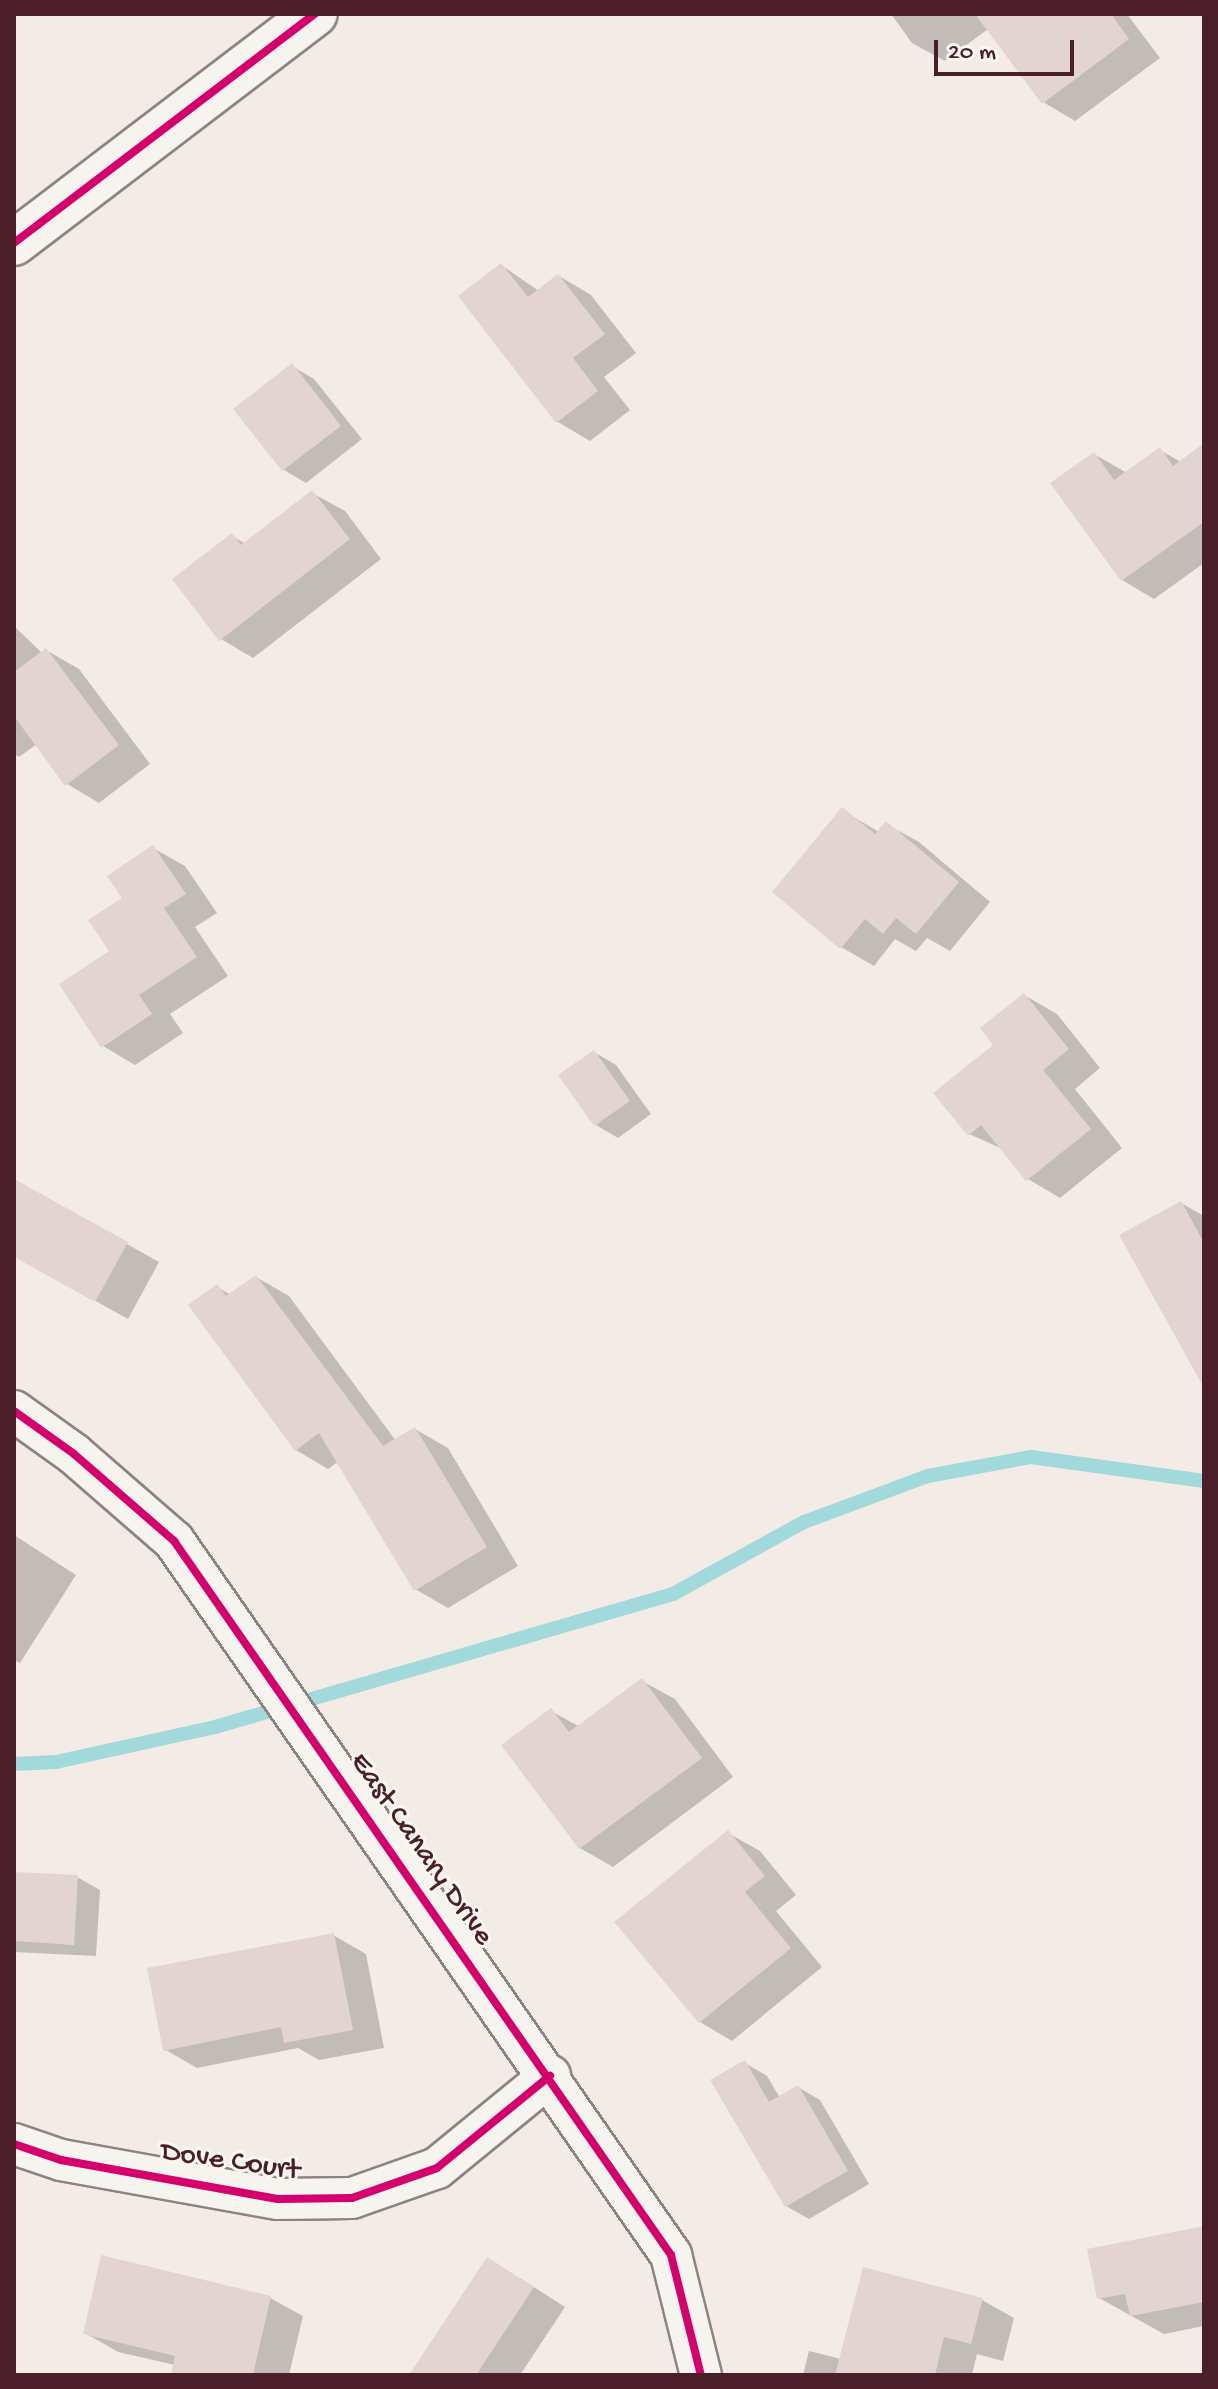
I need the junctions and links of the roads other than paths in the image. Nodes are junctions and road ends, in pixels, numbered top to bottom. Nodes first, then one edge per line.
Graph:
1 (315, 14) edge
2 (14, 243) edge
3 (14, 1411) edge
4 (550, 2076) junction
5 (14, 2144) edge
6 (701, 2375) edge

1 - 2 street
3 - 4 street, East Canary Drive
4 - 5 street, Dove Court
4 - 6 street, East Canary Drive

